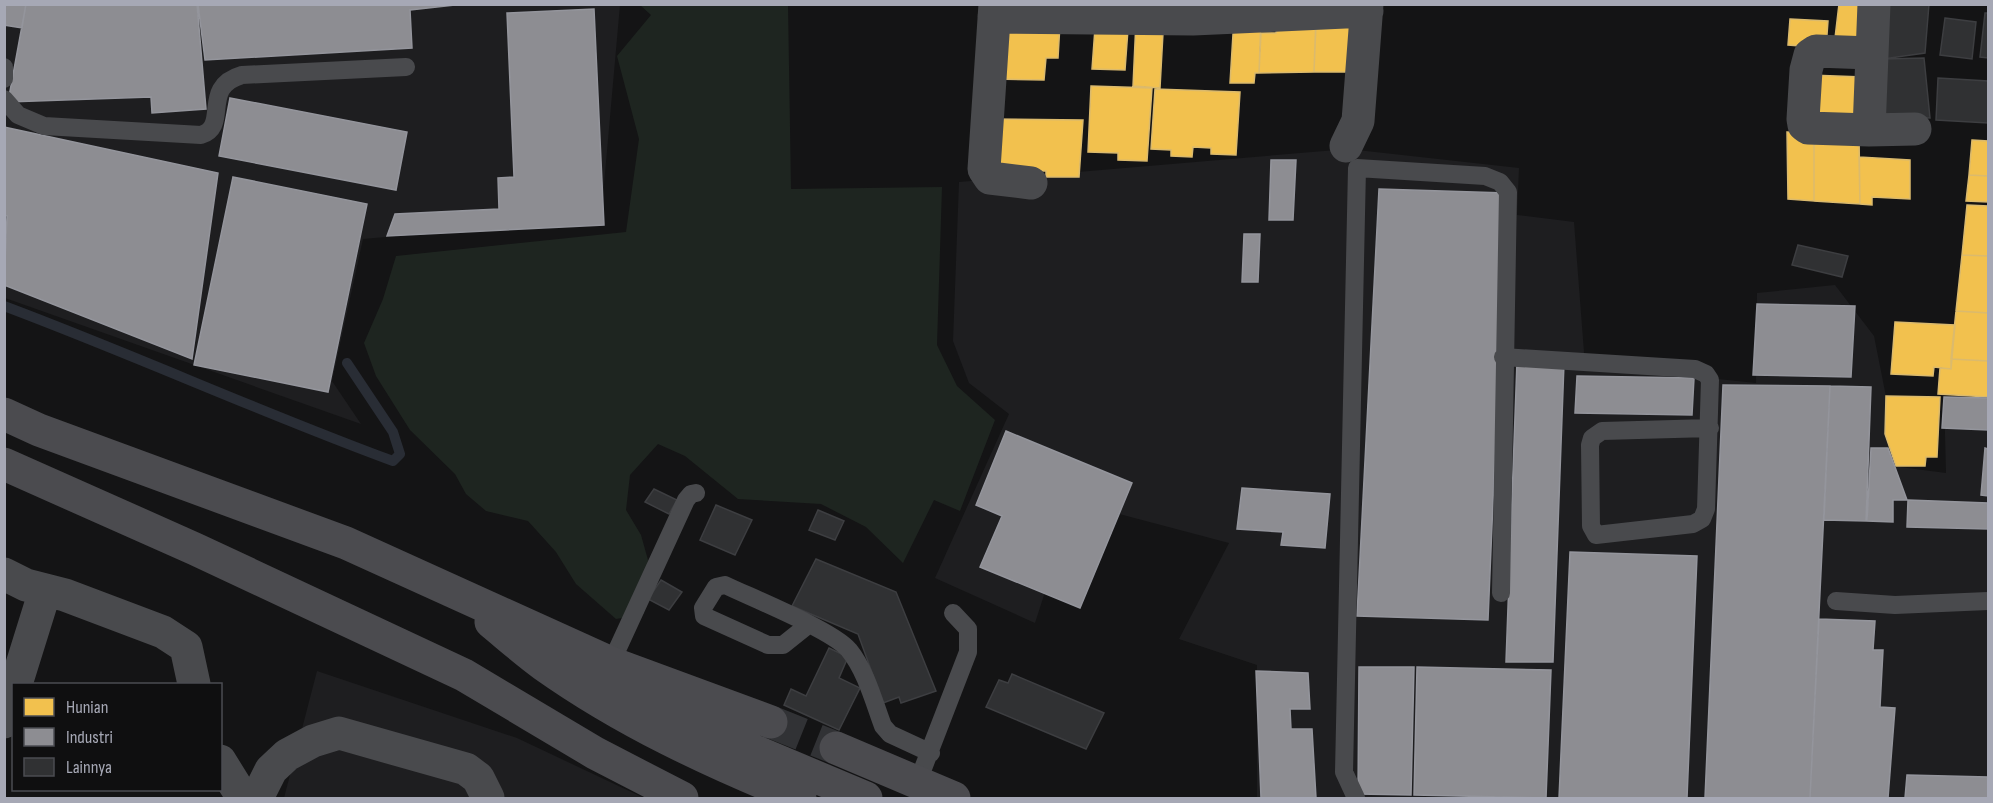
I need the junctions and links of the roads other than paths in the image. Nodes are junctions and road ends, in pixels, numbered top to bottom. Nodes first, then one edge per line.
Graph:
1 (1874, 4) edge
2 (1367, 8) edge
3 (994, 11) edge
4 (1870, 53) junction
5 (406, 67) dead end
6 (4, 68) edge
7 (4, 79) edge
8 (4, 99) edge
9 (1915, 129) dead end
10 (1869, 130) junction
11 (1346, 146) dead end
12 (1031, 183) dead end
13 (1503, 357) junction
14 (4, 414) edge
15 (1710, 428) junction
16 (4, 464) edge
17 (696, 493) dead end
18 (4, 574) edge
19 (45, 591) junction
20 (452, 591) junction
21 (1501, 594) dead end
22 (1836, 601) dead end
23 (1989, 601) edge
24 (953, 613) dead end
25 (808, 625) junction
26 (611, 663) junction
27 (16, 683) edge
28 (194, 683) edge
29 (12, 699) edge
30 (4, 722) edge
31 (771, 722) tunnel mouth
32 (836, 748) tunnel mouth
33 (931, 753) junction
34 (222, 764) edge
35 (917, 784) junction
36 (243, 798) edge
37 (257, 798) edge
38 (488, 798) edge
39 (682, 798) edge
40 (800, 798) edge
41 (866, 798) edge
42 (954, 798) edge
43 (1356, 798) edge

1 - 4 street
2 - 3 street
2 - 11 street
3 - 12 street
4 - 10 street
4 - 10 street
5 - 8 lane
6 - 7 lane
9 - 10 street
13 - 15 lane
13 - 21 lane
13 - 43 lane
14 - 20 highway
15 - 15 lane
16 - 39 highway
17 - 26 lane
18 - 19 street
19 - 27 street
19 - 28 street
20 - 26 highway
20 - 40 highway
20 - 41 highway
22 - 23 lane
24 - 33 lane
25 - 25 lane
25 - 33 lane
26 - 31 highway
29 - 30 street
32 - 35 highway
33 - 35 lane
34 - 36 street
35 - 42 highway
37 - 38 street

